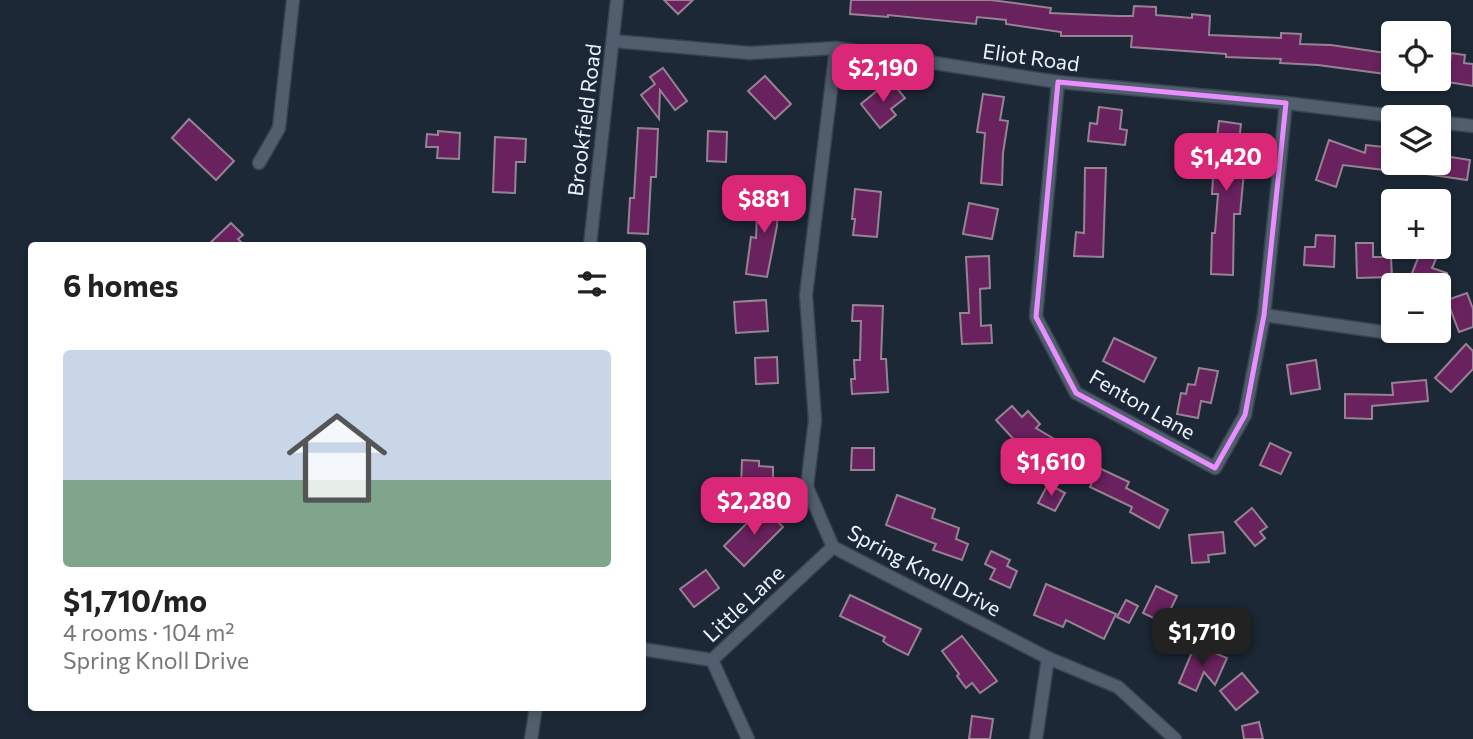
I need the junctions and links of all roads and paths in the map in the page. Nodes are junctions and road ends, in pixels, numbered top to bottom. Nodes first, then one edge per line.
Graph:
1 (293, 0) edge
2 (617, 0) edge
3 (613, 41) junction
4 (836, 48) junction
5 (1058, 82) junction
6 (1286, 103) junction
7 (1381, 114) edge
8 (1451, 123) edge
9 (1473, 126) edge
10 (259, 163) dead end
11 (590, 242) edge
12 (1264, 315) junction
13 (1381, 332) edge
14 (833, 547) junction
15 (646, 650) edge
16 (1048, 658) junction
17 (712, 660) junction
18 (535, 711) edge
19 (531, 739) edge
20 (748, 739) edge
21 (1036, 739) edge
22 (1175, 739) edge

1 - 10 street
2 - 3 street, Brookfield Road
3 - 4 street, Eliot Road
3 - 11 street, Brookfield Road
4 - 5 street, Eliot Road
4 - 14 street, Spring Knoll Drive
5 - 6 street, Eliot Road
5 - 12 street, Fenton Lane
6 - 7 street, Eliot Road
6 - 12 street
8 - 9 street
12 - 13 street
14 - 16 street, Spring Knoll Drive
14 - 17 street, Little Lane
15 - 17 street
16 - 21 street
16 - 22 street, Spring Knoll Drive
17 - 20 street
18 - 19 street

